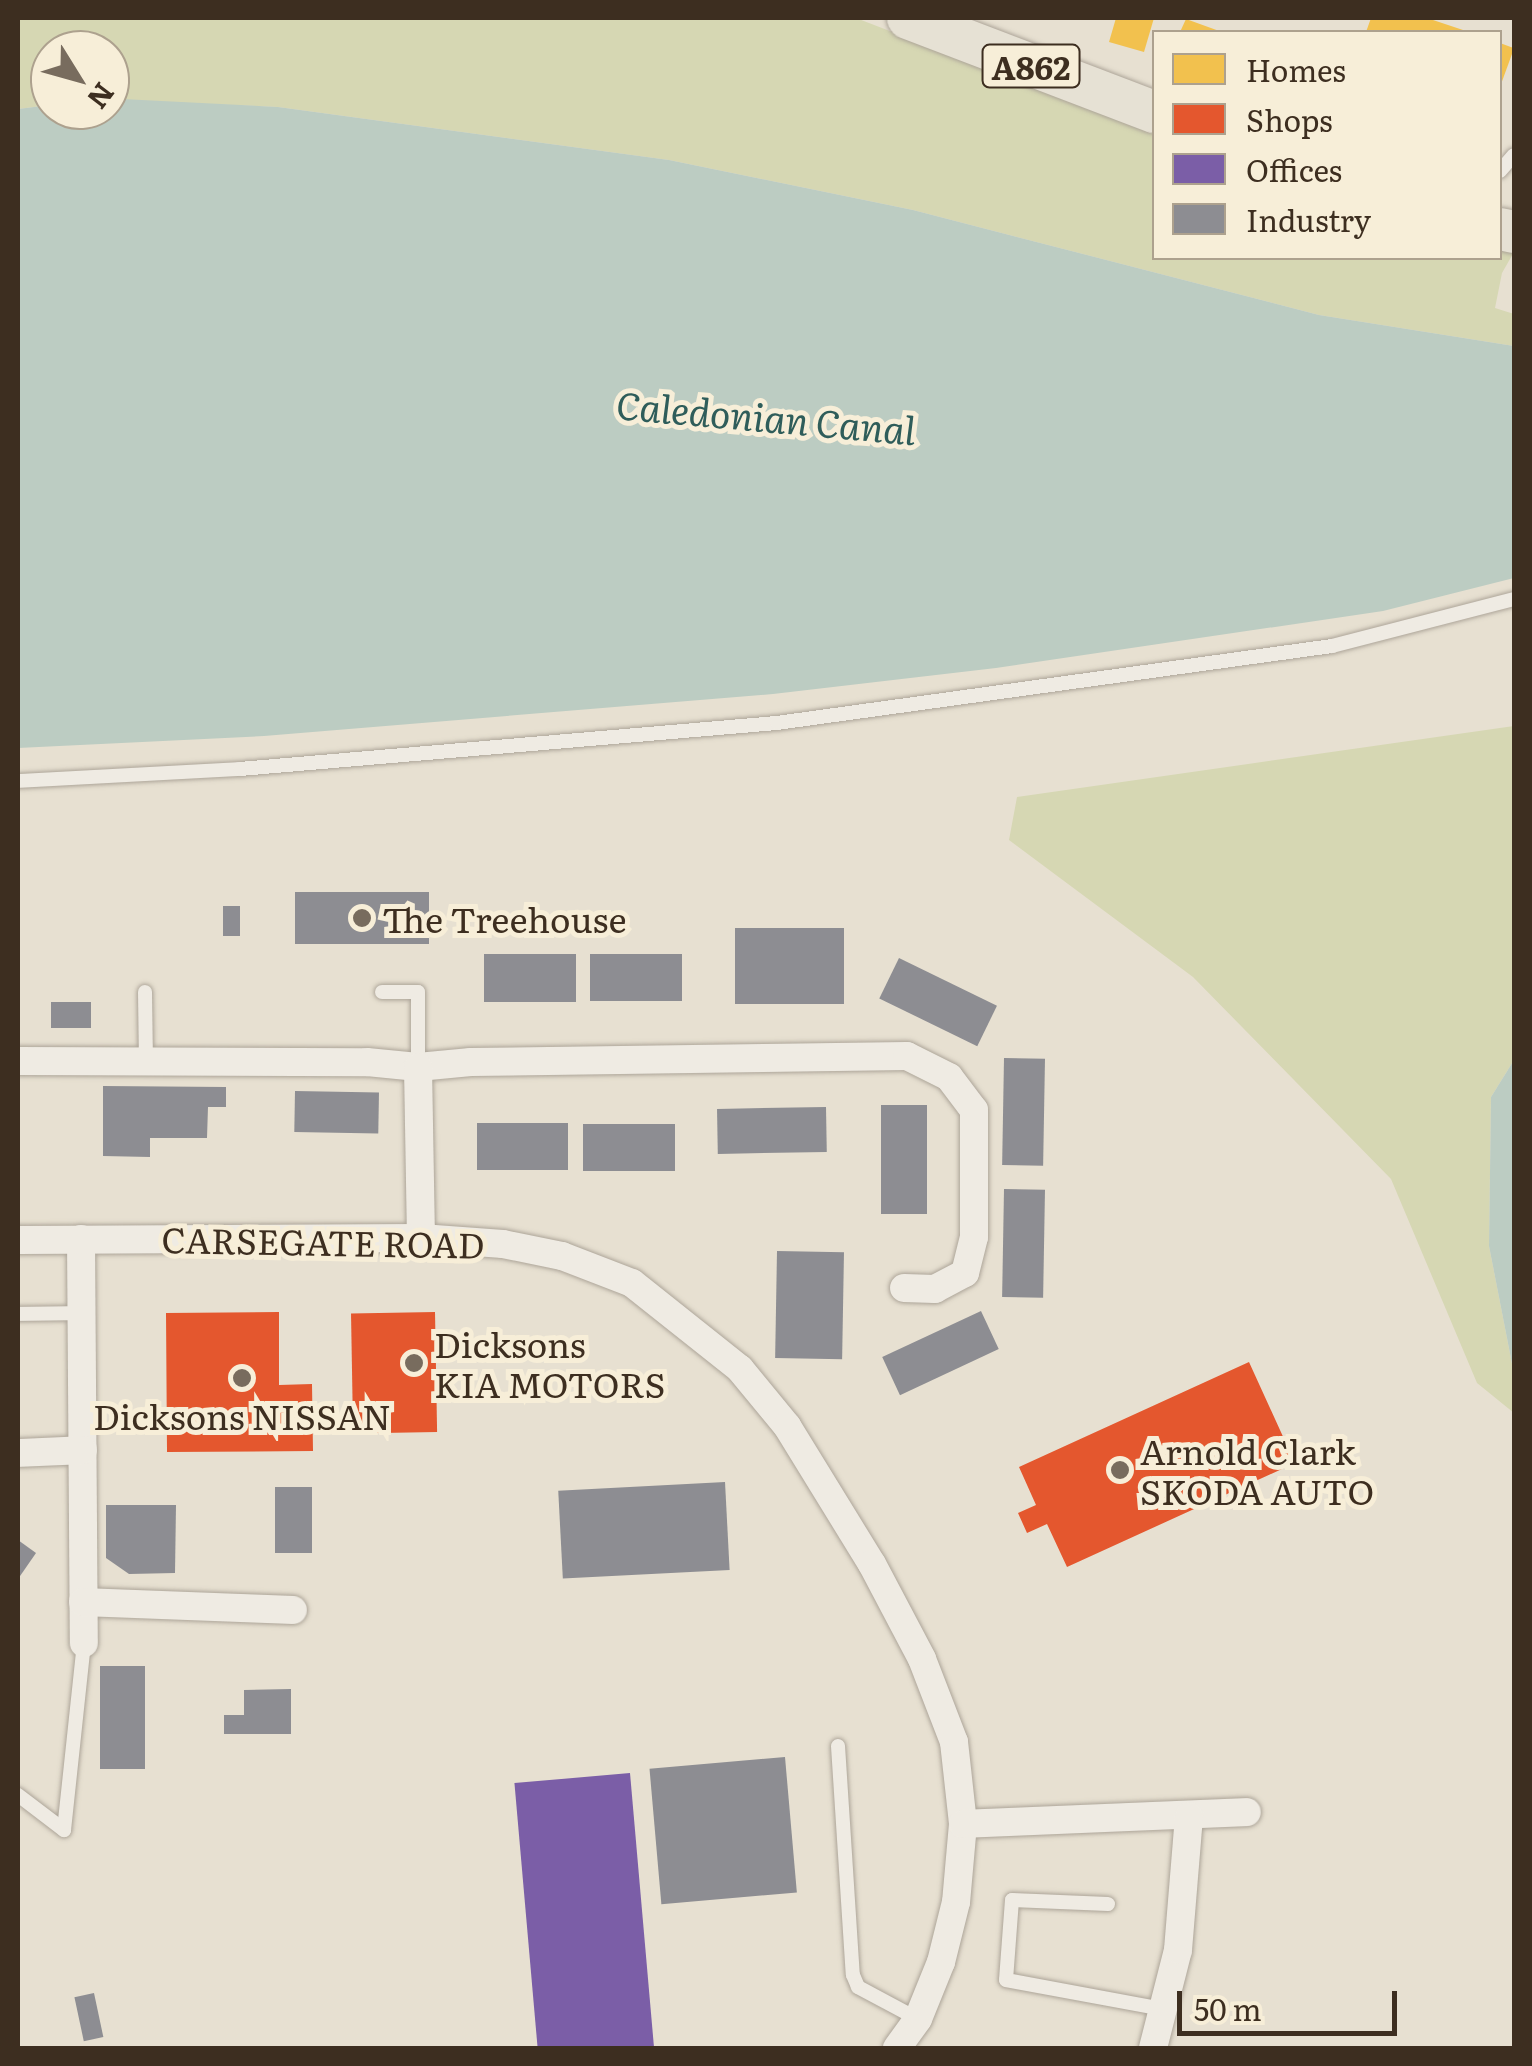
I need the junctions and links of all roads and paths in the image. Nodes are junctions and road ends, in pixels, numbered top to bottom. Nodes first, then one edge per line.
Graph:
1 (908, 18) edge
2 (1152, 111) edge
3 (1514, 598) edge
4 (18, 781) edge
5 (146, 992) dead end
6 (382, 992) dead end
7 (18, 1060) edge
8 (146, 1061) junction
9 (418, 1067) junction
10 (421, 1238) junction
11 (81, 1239) junction
12 (18, 1240) edge
13 (904, 1288) dead end
14 (82, 1313) junction
15 (18, 1314) edge
16 (82, 1450) junction
17 (18, 1453) edge
18 (84, 1602) junction
19 (293, 1610) dead end
20 (84, 1643) joint
21 (838, 1746) dead end
22 (18, 1795) edge
23 (1248, 1812) dead end
24 (1189, 1816) junction
25 (963, 1824) junction
26 (1108, 1904) dead end
27 (1163, 2009) junction
28 (918, 2019) junction
29 (897, 2048) edge
30 (1154, 2048) edge

1 - 2 main road, A862
3 - 4 lane
5 - 8 lane
6 - 9 lane
7 - 8 street
8 - 9 street
9 - 10 street
9 - 13 street
10 - 11 street, CARSEGATE ROAD
10 - 25 street, CARSEGATE ROAD
11 - 12 street, CARSEGATE ROAD
11 - 14 street
14 - 15 lane
14 - 16 street
16 - 17 street
16 - 18 street
18 - 19 street
18 - 20 street
20 - 22 lane
21 - 28 lane
23 - 24 street
24 - 25 street
24 - 27 street
25 - 28 street, CARSEGATE ROAD
26 - 27 lane
27 - 30 street
28 - 29 street, CARSEGATE ROAD

